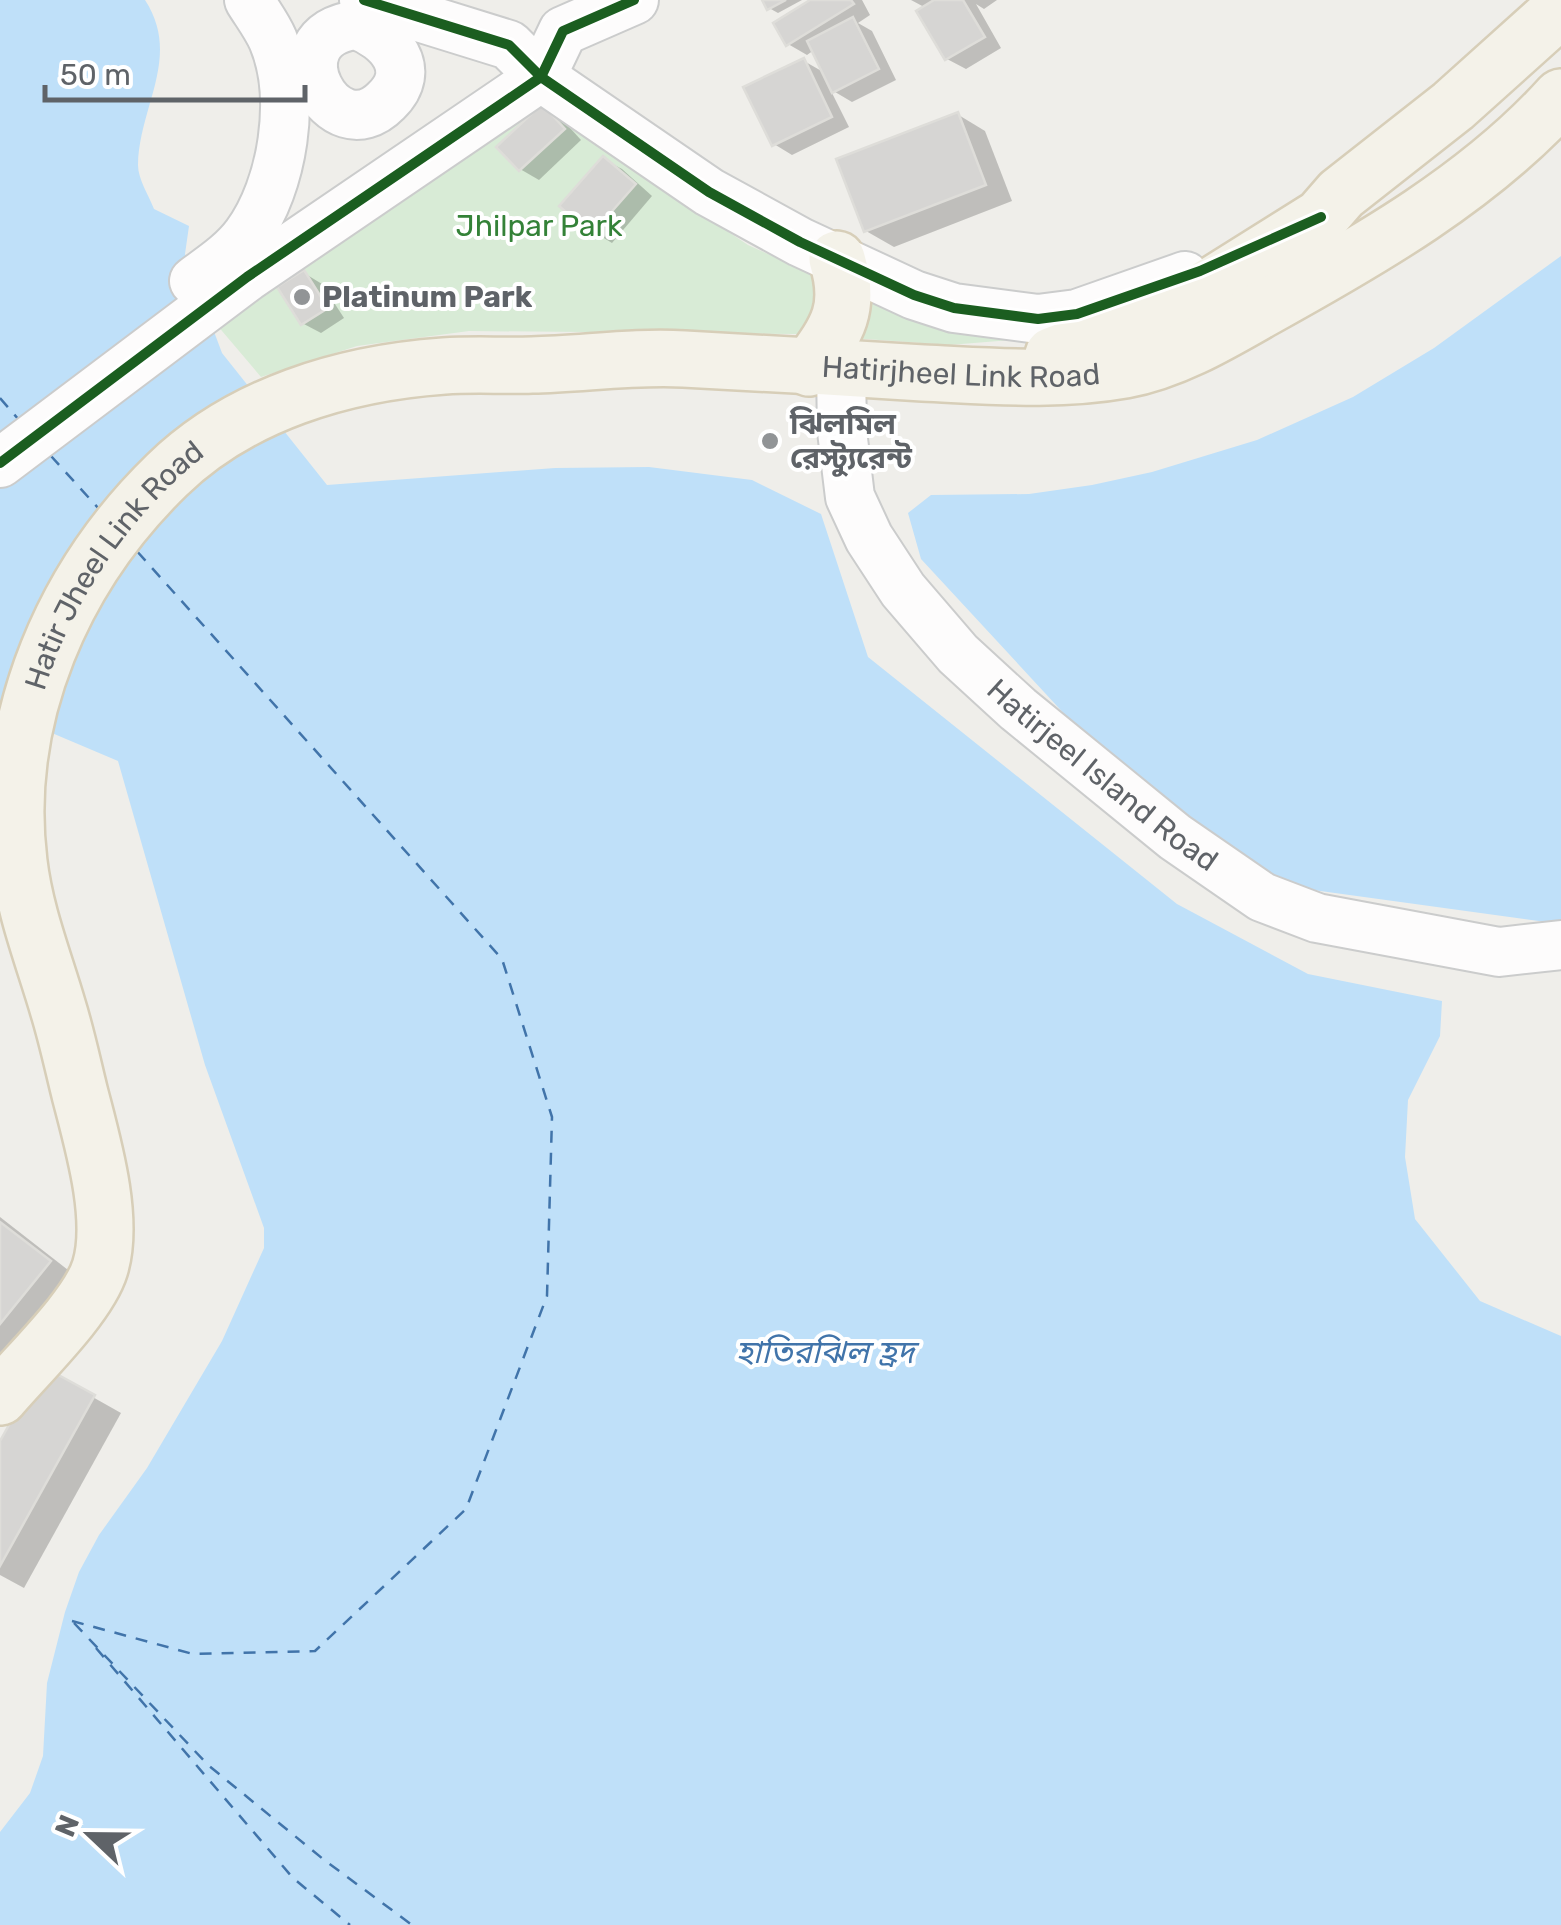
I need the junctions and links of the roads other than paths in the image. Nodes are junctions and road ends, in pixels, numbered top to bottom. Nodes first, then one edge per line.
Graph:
1 (249, 0) edge
2 (545, 0) edge
3 (634, 0) edge
4 (1561, 9) edge
5 (375, 13) edge
6 (1561, 60) edge
7 (541, 77) junction
8 (298, 83) junction
9 (1561, 97) edge
10 (371, 113) junction
11 (400, 172) junction
12 (1321, 217) junction
13 (247, 258) junction
14 (837, 259) junction
15 (825, 369) junction
16 (978, 376) junction
17 (285, 400) joint
18 (0, 428) edge
19 (0, 463) edge
20 (1561, 945) edge
21 (0, 1398) edge

1 - 8 street
2 - 7 street
3 - 7 street
4 - 12 main road
5 - 7 street
5 - 8 street
5 - 10 street
6 - 12 main road
7 - 11 street
7 - 14 street
8 - 10 street
8 - 13 street
9 - 16 main road, Hatirjheel Link Road
10 - 11 street
11 - 13 street
12 - 14 street
12 - 16 main road
13 - 18 street
13 - 19 street
14 - 15 main road
15 - 16 main road, Hatirjheel Link Road
15 - 17 main road, Hatirjheel Link Road
15 - 20 street, Hatirjeel Island Road
17 - 21 main road, Hatir Jheel Link Road

